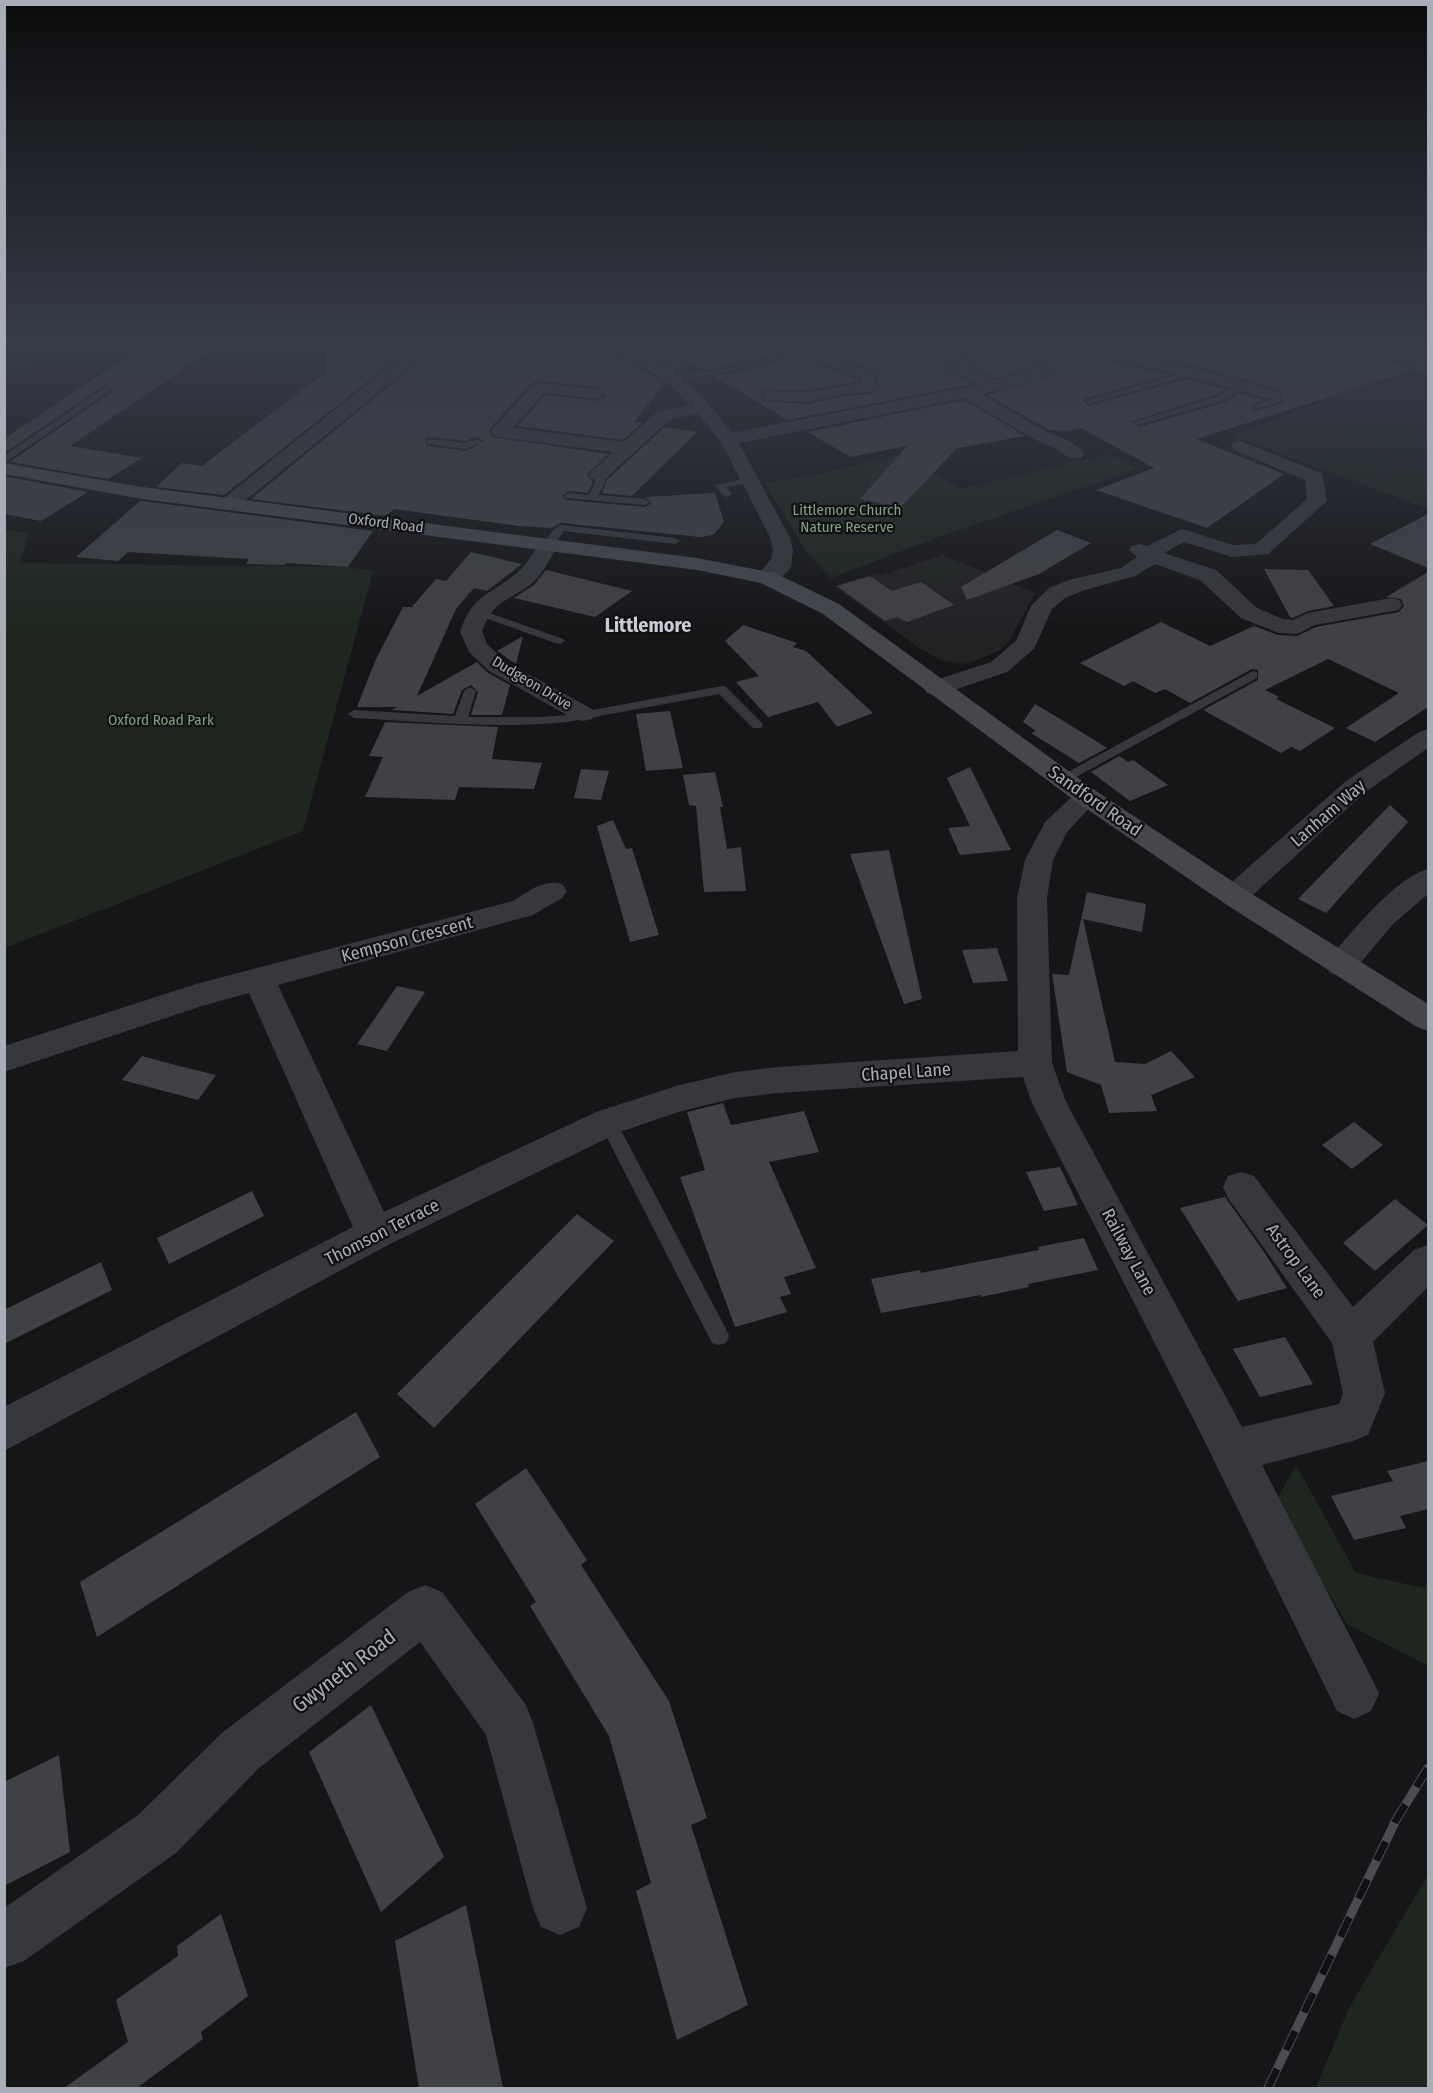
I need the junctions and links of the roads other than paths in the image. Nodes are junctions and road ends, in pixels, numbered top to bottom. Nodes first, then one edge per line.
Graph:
1 (35, 439) edge
2 (314, 439) edge
3 (485, 439) edge
4 (553, 439) edge
5 (637, 439) edge
6 (729, 439) edge
7 (1049, 439) edge
8 (430, 442) dead end
9 (478, 442) joint
10 (1240, 446) dead end
11 (627, 448) junction
12 (1075, 454) dead end
13 (4, 460) edge
14 (4, 468) edge
15 (598, 475) joint
16 (752, 480) junction
17 (728, 494) dead end
18 (569, 496) dead end
19 (592, 498) junction
20 (645, 502) dead end
21 (230, 503) junction
22 (675, 541) dead end
23 (549, 544) junction
24 (1144, 552) junction
25 (767, 578) junction
26 (1391, 605) dead end
27 (478, 612) junction
28 (559, 642) dead end
29 (1253, 675) dead end
30 (936, 688) junction
31 (470, 691) dead end
32 (354, 714) dead end
33 (583, 714) junction
34 (461, 718) junction
35 (757, 724) dead end
36 (1428, 737) edge
37 (1062, 778) junction
38 (1087, 797) junction
39 (1428, 879) edge
40 (552, 891) dead end
41 (1234, 896) junction
42 (1341, 965) junction
43 (259, 979) junction
44 (1428, 1019) edge
45 (4, 1059) edge
46 (1035, 1064) junction
47 (778, 1080) joint
48 (608, 1122) junction
49 (1241, 1187) dead end
50 (375, 1233) junction
51 (1428, 1262) edge
52 (719, 1336) dead end
53 (1351, 1336) junction
54 (4, 1430) edge
55 (1232, 1451) junction
56 (1354, 1694) dead end
57 (560, 1908) dead end
58 (4, 1941) edge

1 - 13 lane
2 - 21 street
3 - 9 street
4 - 11 street
5 - 11 street
6 - 16 street
7 - 12 street
8 - 9 lane
10 - 24 street
11 - 15 street
14 - 21 street, Oxford Road
15 - 19 lane
16 - 17 lane
16 - 25 street
18 - 19 lane
19 - 20 lane
21 - 23 street, Oxford Road
22 - 23 lane
23 - 25 street, Oxford Road
23 - 27 street
24 - 26 street
24 - 30 street
25 - 30 street, Sandford Road
27 - 28 lane
27 - 33 street, Dudgeon Drive
29 - 37 lane
30 - 37 street, Sandford Road
31 - 34 lane
32 - 34 lane
33 - 34 lane
33 - 35 lane
36 - 41 street, Lanham Way
37 - 38 street, Sandford Road
38 - 41 street, Sandford Road
38 - 46 street, Railway Lane
39 - 42 street
40 - 43 street, Kempson Crescent
41 - 42 street, Sandford Road
42 - 44 street, Sandford Road
43 - 45 street, Kempson Crescent
43 - 50 street
46 - 47 street, Chapel Lane
46 - 55 street, Railway Lane
47 - 48 street, Thomson Terrace
48 - 50 street, Thomson Terrace
48 - 52 lane
49 - 53 street, Astrop Lane
50 - 54 street, Thomson Terrace
51 - 53 street
53 - 55 street, Astrop Lane
55 - 56 street, Railway Lane
57 - 58 street, Gwyneth Road

